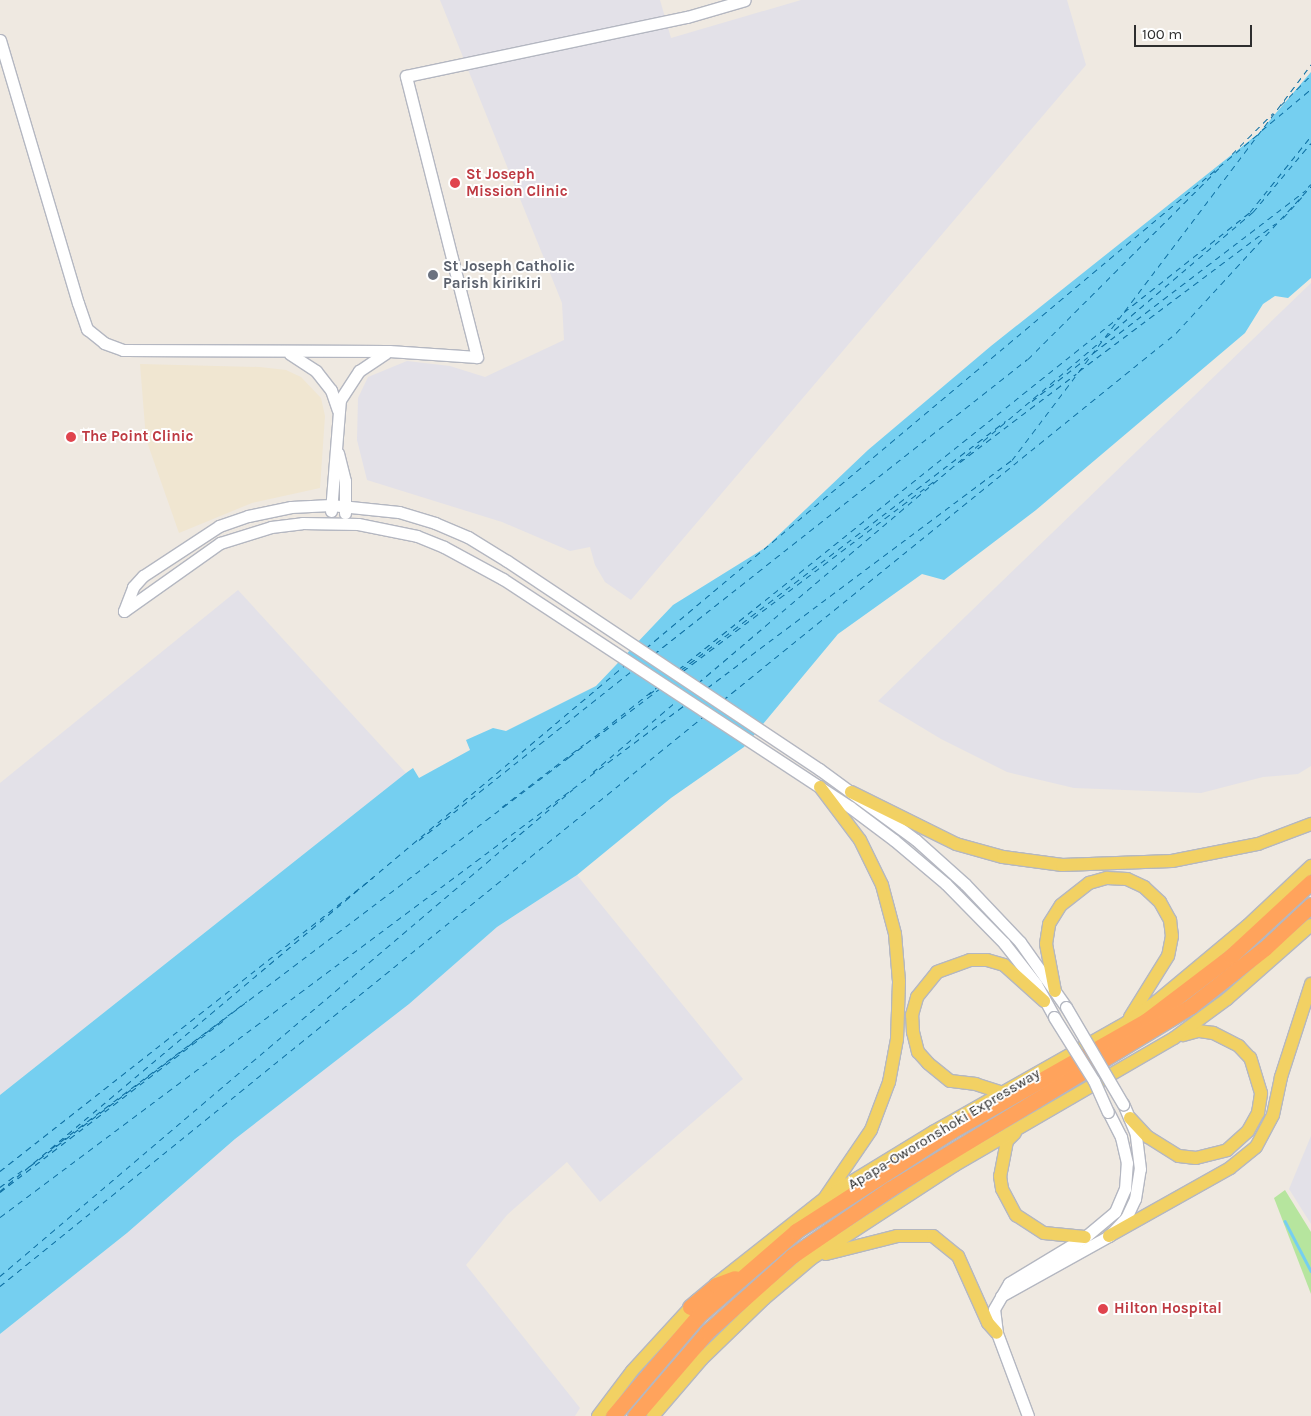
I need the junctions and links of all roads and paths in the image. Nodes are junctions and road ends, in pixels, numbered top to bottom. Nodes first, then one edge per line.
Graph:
1 (745, 0) edge
2 (0, 40) edge
3 (389, 351) junction
4 (286, 353) junction
5 (338, 410) junction
6 (338, 451) junction
7 (330, 505) junction
8 (346, 506) junction
9 (331, 522) junction
10 (345, 523) junction
11 (816, 784) junction
12 (851, 792) junction
13 (1311, 824) edge
14 (1311, 866) edge
15 (1311, 882) edge
16 (1311, 905) edge
17 (1311, 925) edge
18 (1311, 984) edge
19 (1055, 991) junction
20 (1044, 1001) junction
21 (1126, 1023) junction
22 (1174, 1038) junction
23 (1003, 1093) junction
24 (1130, 1118) junction
25 (1022, 1127) junction
26 (825, 1198) junction
27 (1085, 1236) junction
28 (1109, 1236) junction
29 (812, 1259) junction
30 (735, 1274) junction
31 (999, 1296) junction
32 (694, 1311) junction
33 (998, 1333) junction
34 (598, 1416) edge
35 (613, 1416) edge
36 (635, 1416) edge
37 (653, 1416) edge
38 (1028, 1416) edge

1 - 3 main road
2 - 4 main road
3 - 4 main road
3 - 5 main road
4 - 5 main road
5 - 6 main road
6 - 7 main road
6 - 8 main road
7 - 8 main road
7 - 9 main road
7 - 9 main road
8 - 10 main road
8 - 12 main road
9 - 10 main road
10 - 11 main road
11 - 20 main road
11 - 26 main road
12 - 13 main road
12 - 19 main road
14 - 21 main road, Apapa-Oworonshoki Expressway
15 - 30 highway, Apapa-Oworonshoki Expressway
16 - 36 highway, Apapa-Oworonshoki Expressway
17 - 22 main road
18 - 28 main road
19 - 21 main road
19 - 24 main road, bridge
20 - 23 main road
20 - 27 main road, bridge
21 - 23 main road, Apapa-Oworonshoki Expressway
22 - 24 main road
22 - 25 main road
23 - 26 main road, Apapa-Oworonshoki Expressway
24 - 28 main road
25 - 27 main road
25 - 29 main road
26 - 30 main road, Apapa-Oworonshoki Expressway
27 - 31 main road
28 - 31 main road
29 - 33 main road
29 - 37 main road
30 - 32 highway, Apapa-Oworonshoki Expressway
30 - 32 highway
31 - 33 main road
32 - 34 main road, Apapa-Oworonshoki Expressway
32 - 35 highway, Apapa-Oworonshoki Expressway
33 - 38 main road

